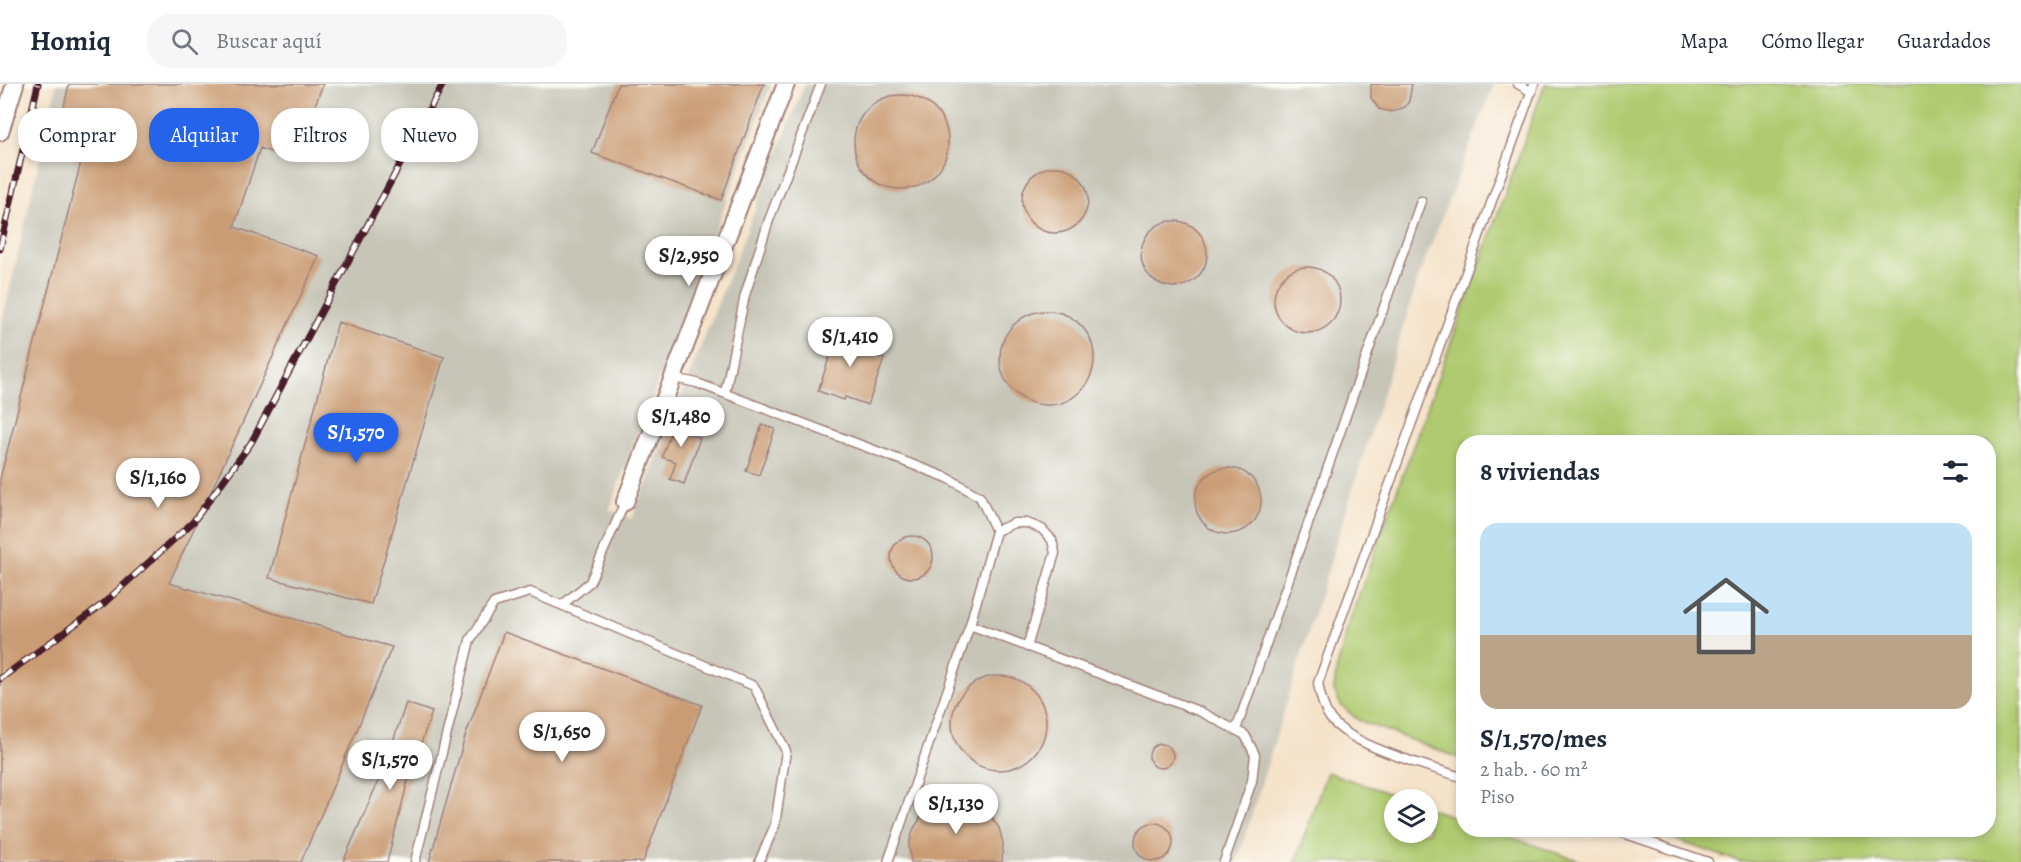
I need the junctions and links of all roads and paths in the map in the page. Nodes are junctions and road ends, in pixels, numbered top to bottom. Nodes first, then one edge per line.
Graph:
1 (15, 84) edge
2 (786, 84) edge
3 (821, 84) edge
4 (1518, 84) edge
5 (1533, 88) edge
6 (0, 132) edge
7 (1421, 201) dead end
8 (674, 378) junction
9 (725, 393) junction
10 (625, 502) joint
11 (996, 531) junction
12 (562, 605) junction
13 (970, 625) junction
14 (1027, 647) junction
15 (1236, 730) junction
16 (1456, 775) edge
17 (1635, 837) edge
18 (415, 862) edge
19 (759, 862) edge
20 (888, 862) edge
21 (1224, 862) edge
22 (1708, 862) edge

1 - 6 street
2 - 8 street
3 - 9 lane
4 - 5 lane
5 - 16 lane
7 - 15 lane
8 - 9 lane
8 - 10 street
9 - 11 lane
10 - 12 lane
11 - 13 lane
11 - 14 lane
12 - 18 lane
12 - 19 lane
13 - 14 lane
13 - 20 lane
14 - 15 lane
15 - 21 lane
17 - 22 lane

